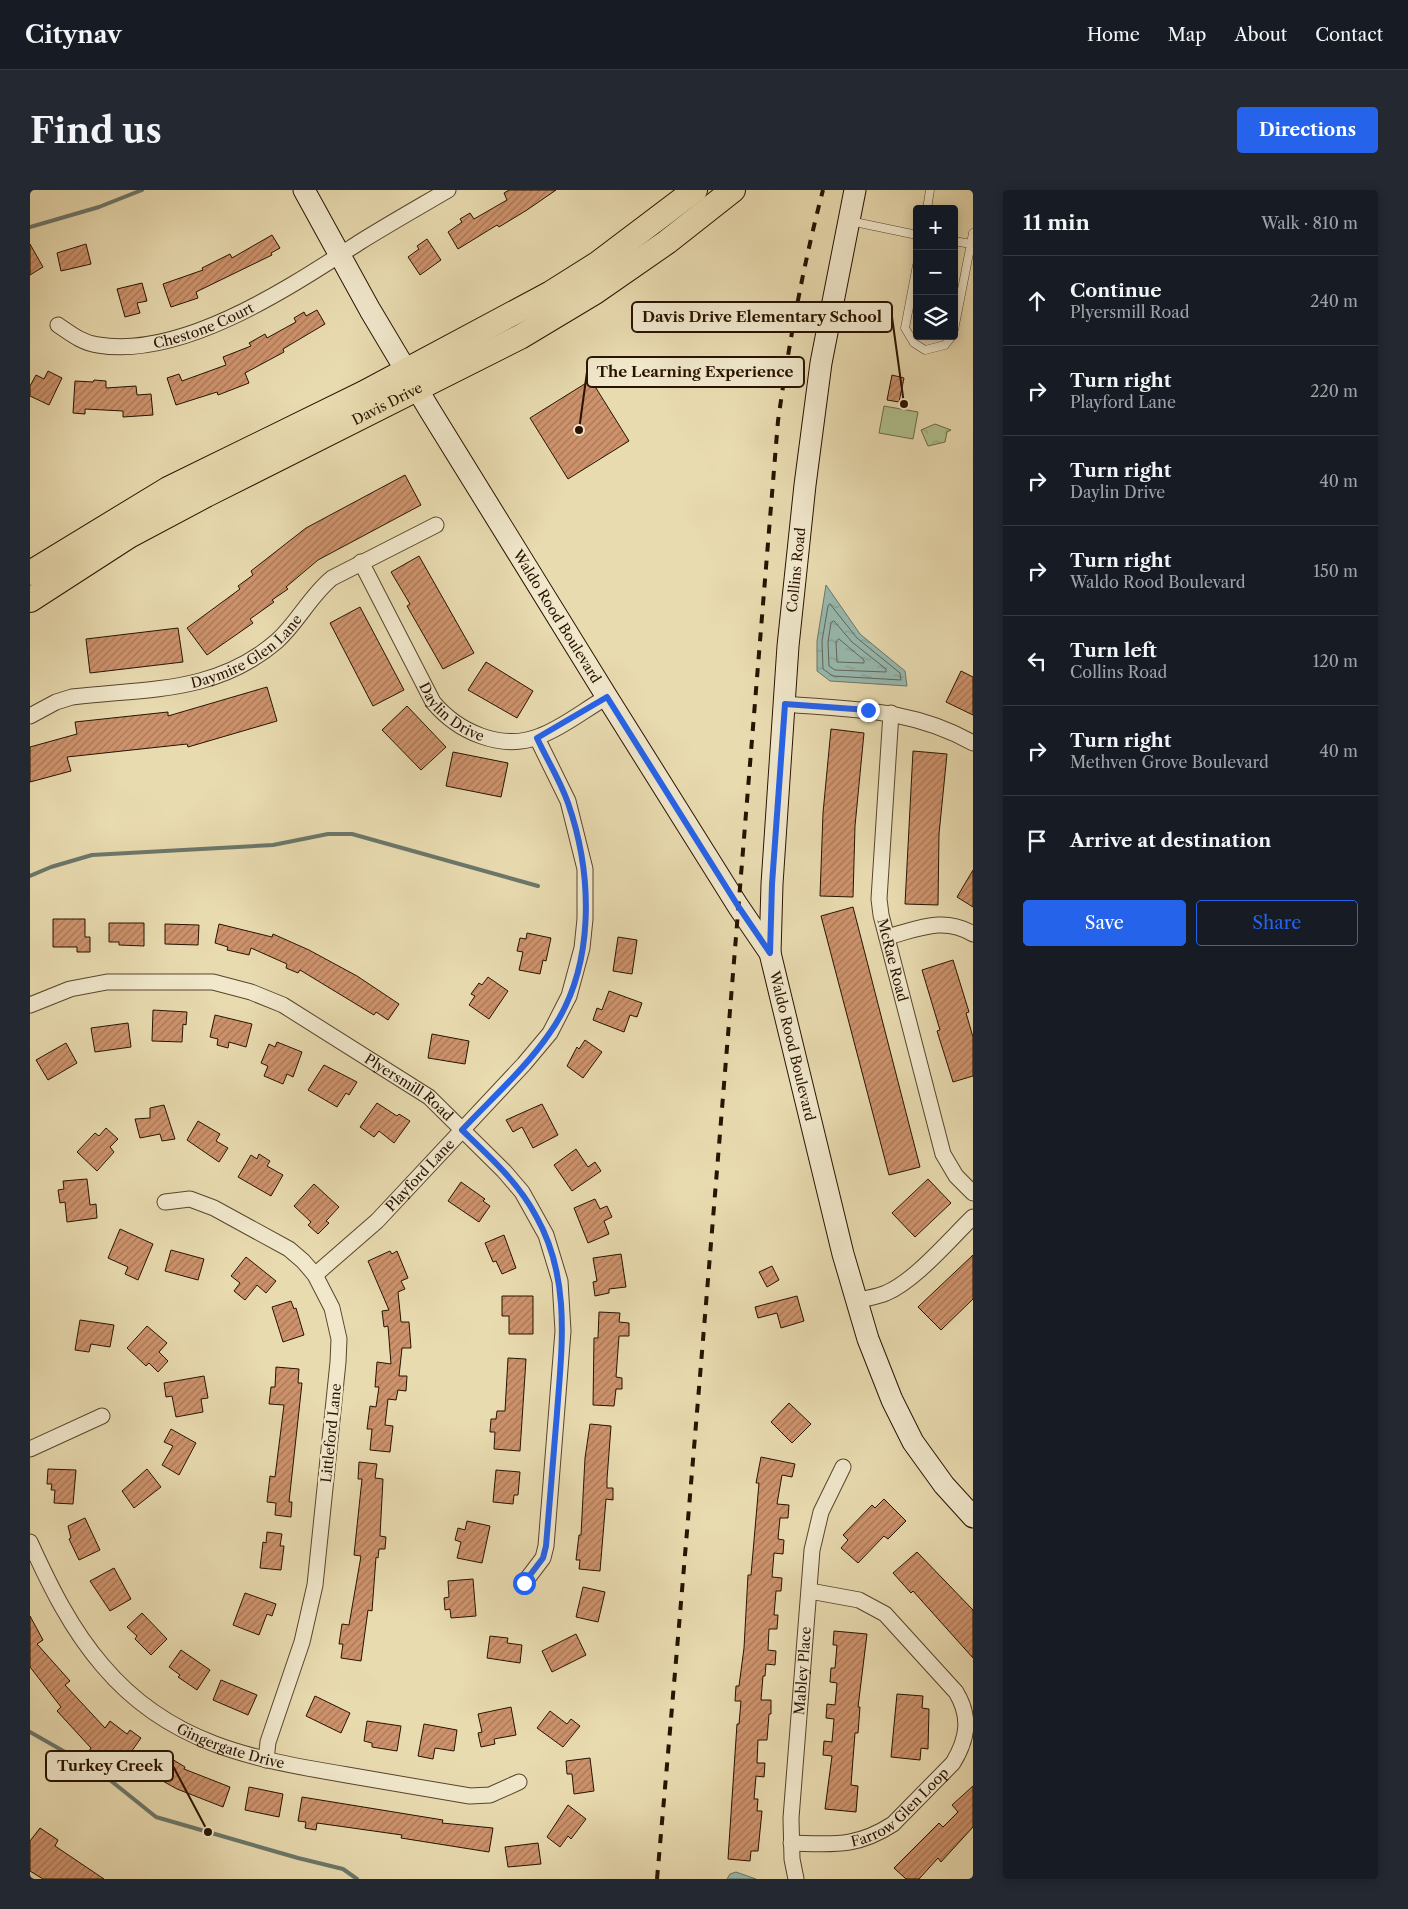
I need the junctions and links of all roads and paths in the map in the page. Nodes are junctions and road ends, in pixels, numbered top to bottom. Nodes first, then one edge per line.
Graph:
1 (304, 190) edge
2 (448, 190) edge
3 (695, 190) edge
4 (733, 190) edge
5 (855, 190) edge
6 (930, 190) edge
7 (928, 205) edge
8 (848, 221) junction
9 (973, 233) edge
10 (913, 234) edge
11 (958, 242) edge
12 (971, 244) junction
13 (341, 255) junction
14 (913, 286) edge
15 (958, 310) edge
16 (58, 325) dead end
17 (949, 340) edge
18 (412, 378) junction
19 (436, 525) dead end
20 (361, 562) junction
21 (30, 573) edge
22 (30, 600) edge
23 (607, 697) junction
24 (785, 704) junction
25 (891, 713) junction
26 (30, 716) edge
27 (537, 738) junction
28 (973, 743) edge
29 (973, 934) edge
30 (887, 938) junction
31 (770, 953) junction
32 (30, 1005) edge
33 (462, 1130) junction
34 (973, 1193) edge
35 (165, 1202) dead end
36 (973, 1217) edge
37 (315, 1275) junction
38 (856, 1301) junction
39 (102, 1416) dead end
40 (30, 1449) edge
41 (843, 1467) dead end
42 (973, 1517) edge
43 (30, 1542) edge
44 (524, 1583) dead end
45 (810, 1591) junction
46 (266, 1760) junction
47 (519, 1782) dead end
48 (791, 1843) junction
49 (796, 1879) edge

1 - 13 street, Waldo Rood Boulevard
2 - 13 street, Chestone Court
3 - 18 main road, Davis Drive
4 - 18 main road, Davis Drive
5 - 8 street, Collins Road
6 - 7 lane
8 - 10 lane
8 - 24 street, Collins Road
9 - 12 lane
11 - 12 lane
12 - 15 lane
13 - 16 street, Chestone Court
13 - 18 street, Waldo Rood Boulevard
14 - 17 lane
18 - 21 main road, Davis Drive
18 - 22 main road, Davis Drive
18 - 23 street, Waldo Rood Boulevard
19 - 20 street, Daymire Glen Lane
20 - 26 street, Daymire Glen Lane
20 - 27 street, Daylin Drive
23 - 27 street, Daylin Drive
23 - 31 street, Waldo Rood Boulevard
24 - 25 street
24 - 31 street, Collins Road
25 - 28 street
25 - 30 street, McRae Road
27 - 33 street, Playford Lane
29 - 30 street
30 - 34 street, McRae Road
31 - 38 street, Waldo Rood Boulevard
32 - 33 street, Plyersmill Road
33 - 37 street, Playford Lane
33 - 44 street, Plyersmill Road
35 - 37 street, Littleford Lane
36 - 38 street
37 - 46 street, Littleford Lane
38 - 42 street, Waldo Rood Boulevard
39 - 40 street
41 - 45 street, Mabley Place
43 - 46 street, Gingergate Drive
45 - 48 street, Mabley Place
45 - 48 street, Farrow Glen Loop
46 - 47 street, Gingergate Drive
48 - 49 street, Mabley Place

